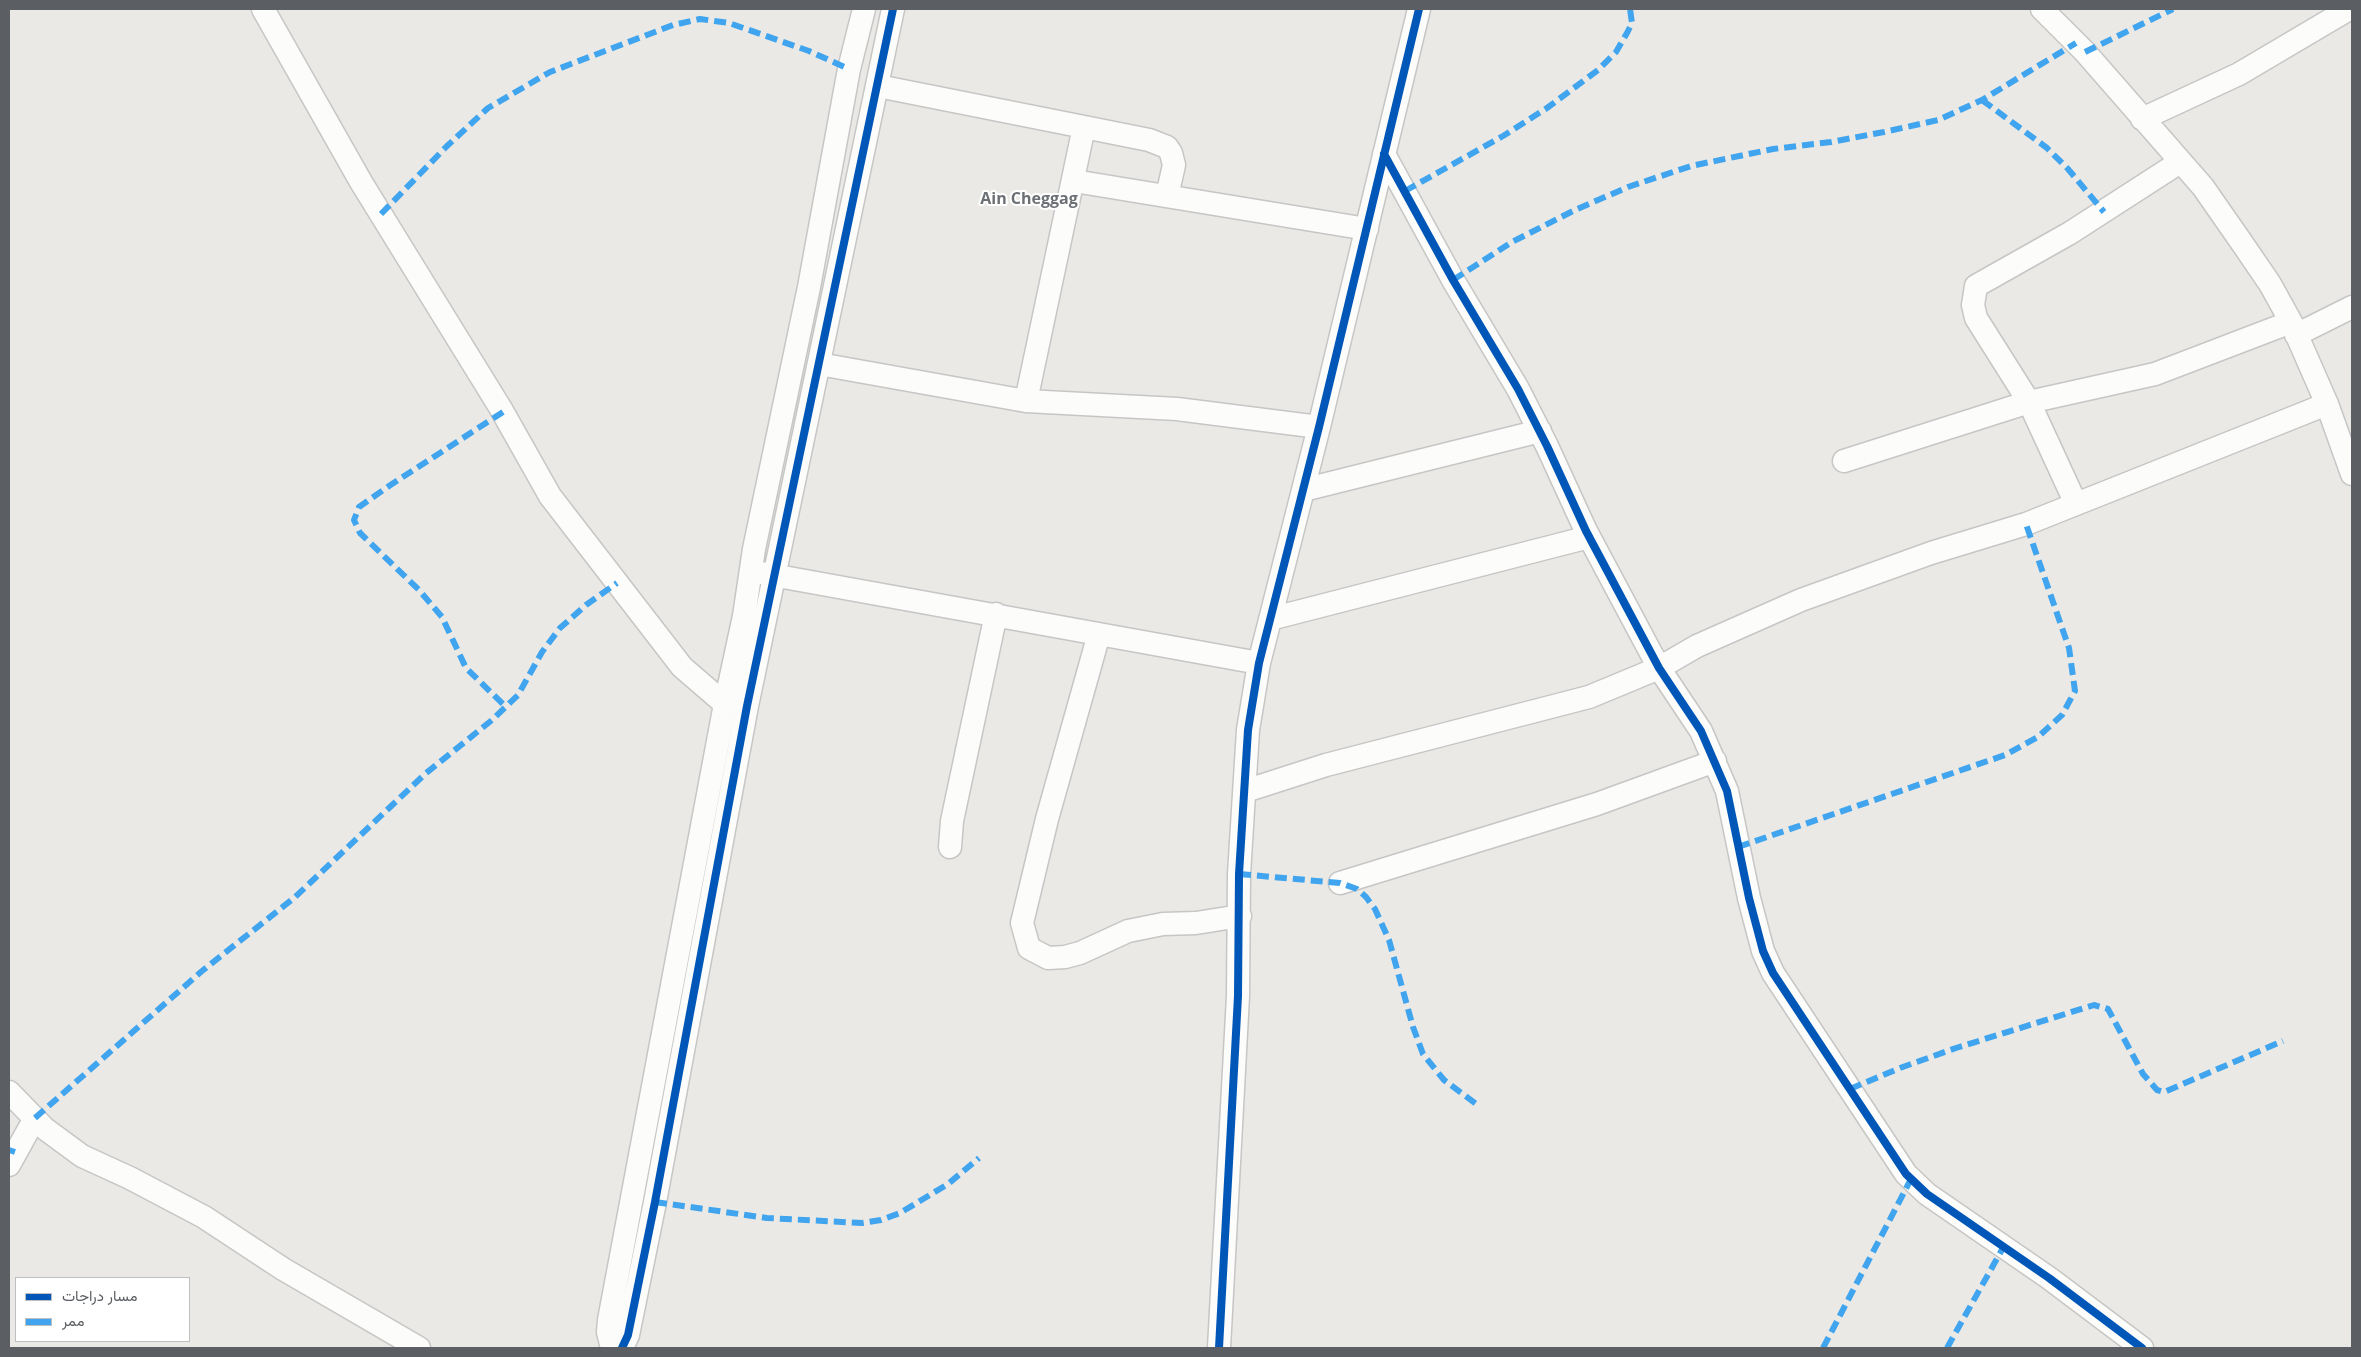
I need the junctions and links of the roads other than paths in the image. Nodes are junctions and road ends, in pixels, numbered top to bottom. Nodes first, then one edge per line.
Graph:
1 (264, 9) edge
2 (864, 9) edge
3 (893, 9) edge
4 (1419, 9) edge
5 (2042, 9) edge
6 (2349, 9) edge
7 (878, 86) junction
8 (2142, 119) junction
9 (1084, 127) junction
10 (1384, 154) junction
11 (2180, 162) junction
12 (1074, 181) junction
13 (1167, 196) junction
14 (1367, 229) junction
15 (2352, 307) edge
16 (2293, 329) junction
17 (819, 364) junction
18 (1026, 401) junction
19 (2029, 402) junction
20 (2327, 404) junction
21 (1318, 427) junction
22 (2344, 429) edge
23 (1540, 431) junction
24 (1844, 461) dead end
25 (2352, 474) edge
26 (1302, 490) junction
27 (2076, 504) junction
28 (1589, 537) junction
29 (750, 570) junction
30 (774, 577) junction
31 (996, 614) junction
32 (1270, 619) junction
33 (1099, 634) junction
34 (1259, 663) junction
35 (1659, 668) junction
36 (724, 704) junction
37 (1715, 761) junction
38 (1245, 791) junction
39 (950, 847) dead end
40 (1340, 883) dead end
41 (1240, 916) junction
42 (9, 1092) edge
43 (35, 1118) junction
44 (9, 1165) edge
45 (419, 1348) edge
46 (612, 1348) edge
47 (622, 1348) edge
48 (1219, 1348) edge
49 (2142, 1348) edge

1 - 36 street
2 - 29 street
3 - 7 street
4 - 10 street
5 - 8 street
6 - 8 street
7 - 9 street
7 - 17 street
8 - 11 street
9 - 12 street
9 - 13 street
10 - 14 street
10 - 23 street
11 - 16 street
11 - 19 street
12 - 13 street
12 - 18 street
13 - 14 street
14 - 21 street
15 - 16 street
16 - 19 street
16 - 20 street
17 - 18 street
17 - 30 street
18 - 21 street
19 - 24 street
19 - 27 street
20 - 22 street
20 - 27 street
21 - 26 street
22 - 25 street
23 - 26 street
23 - 28 street
26 - 32 street
27 - 35 street
28 - 32 street
28 - 35 street
29 - 30 street
29 - 36 street
30 - 31 street
30 - 47 street
31 - 33 street
31 - 39 street
32 - 34 street
33 - 34 street
33 - 41 street
34 - 38 street
35 - 37 street
35 - 38 street
36 - 46 street
37 - 40 street
37 - 49 street
38 - 41 street
41 - 48 street
42 - 43 street
43 - 44 street
43 - 45 street

